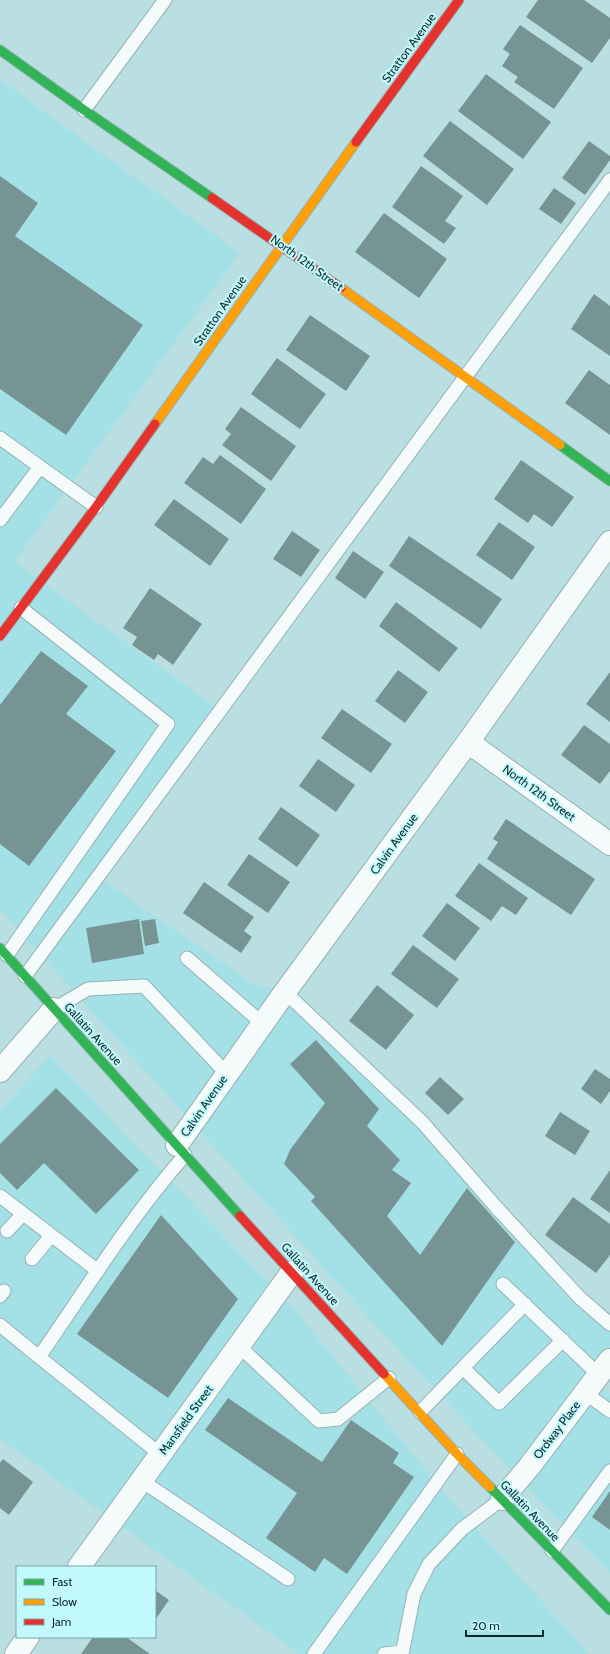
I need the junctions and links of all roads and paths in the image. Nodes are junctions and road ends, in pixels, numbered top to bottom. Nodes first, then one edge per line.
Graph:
1 (165, 0) edge
2 (459, 0) edge
3 (0, 50) edge
4 (84, 110) junction
5 (610, 180) edge
6 (281, 245) junction
7 (465, 377) junction
8 (0, 438) edge
9 (40, 467) junction
10 (610, 481) edge
11 (96, 507) junction
12 (0, 520) edge
13 (610, 542) edge
14 (21, 608) junction
15 (0, 636) edge
16 (468, 742) junction
17 (610, 844) edge
18 (3, 952) edge
19 (187, 958) dead end
20 (25, 976) junction
21 (285, 992) junction
22 (54, 1009) junction
23 (263, 1024) junction
24 (0, 1071) edge
25 (227, 1074) junction
26 (181, 1150) junction
27 (0, 1196) edge
28 (23, 1214) junction
29 (7, 1230) dead end
30 (51, 1236) junction
31 (32, 1259) dead end
32 (98, 1272) junction
33 (292, 1272) junction
34 (503, 1284) dead end
35 (525, 1304) junction
36 (610, 1324) edge
37 (0, 1325) edge
38 (563, 1340) junction
39 (239, 1346) junction
40 (39, 1357) junction
41 (604, 1367) edge
42 (463, 1368) junction
43 (389, 1378) junction
44 (585, 1393) junction
45 (610, 1411) edge
46 (420, 1412) junction
47 (457, 1454) junction
48 (161, 1455) junction
49 (610, 1471) edge
50 (142, 1481) junction
51 (502, 1499) junction
52 (552, 1551) junction
53 (80, 1566) edge
54 (288, 1579) dead end
55 (610, 1610) edge
56 (27, 1638) edge
57 (402, 1653) edge
58 (16, 1654) edge
59 (314, 1654) edge
60 (384, 1654) edge

1 - 4 lane
2 - 6 street, Stratton Avenue
3 - 4 street, North 12th Street
4 - 6 street, North 12th Street
5 - 7 lane
6 - 7 street, North 12th Street
6 - 11 street, Stratton Avenue
7 - 10 street, North 12th Street
7 - 20 lane
8 - 9 lane
9 - 11 lane
9 - 12 lane
11 - 14 street, Stratton Avenue
13 - 16 street, Calvin Avenue
14 - 15 street, Stratton Avenue
14 - 18 lane
16 - 17 street, North 12th Street
16 - 21 street, Calvin Avenue
18 - 20 street, Gallatin Avenue
19 - 23 lane
20 - 22 street, Gallatin Avenue
21 - 23 street, Calvin Avenue
21 - 36 lane
22 - 24 street
22 - 25 lane
22 - 26 street, Gallatin Avenue
23 - 25 street, Calvin Avenue
25 - 26 street, Calvin Avenue
26 - 32 lane
26 - 33 street, Gallatin Avenue
27 - 28 lane
28 - 29 lane
28 - 30 lane
30 - 31 lane
30 - 32 lane
32 - 40 lane
33 - 39 street, Mansfield Street
33 - 43 street, Gallatin Avenue
34 - 35 lane
35 - 38 lane
35 - 42 lane
37 - 40 lane
38 - 41 lane
38 - 42 lane
39 - 43 lane
39 - 48 street, Mansfield Street
40 - 48 lane
41 - 44 street, Ordway Place
42 - 46 lane
43 - 46 street, Gallatin Avenue
44 - 45 lane
44 - 51 street, Ordway Place
46 - 47 street, Gallatin Avenue
47 - 51 street, Gallatin Avenue
47 - 59 lane
48 - 50 street, Mansfield Street
49 - 52 lane
50 - 53 street, Mansfield Street
50 - 54 lane
51 - 52 street, Gallatin Avenue
51 - 57 lane
52 - 55 street, Gallatin Avenue
56 - 58 street
57 - 60 lane

